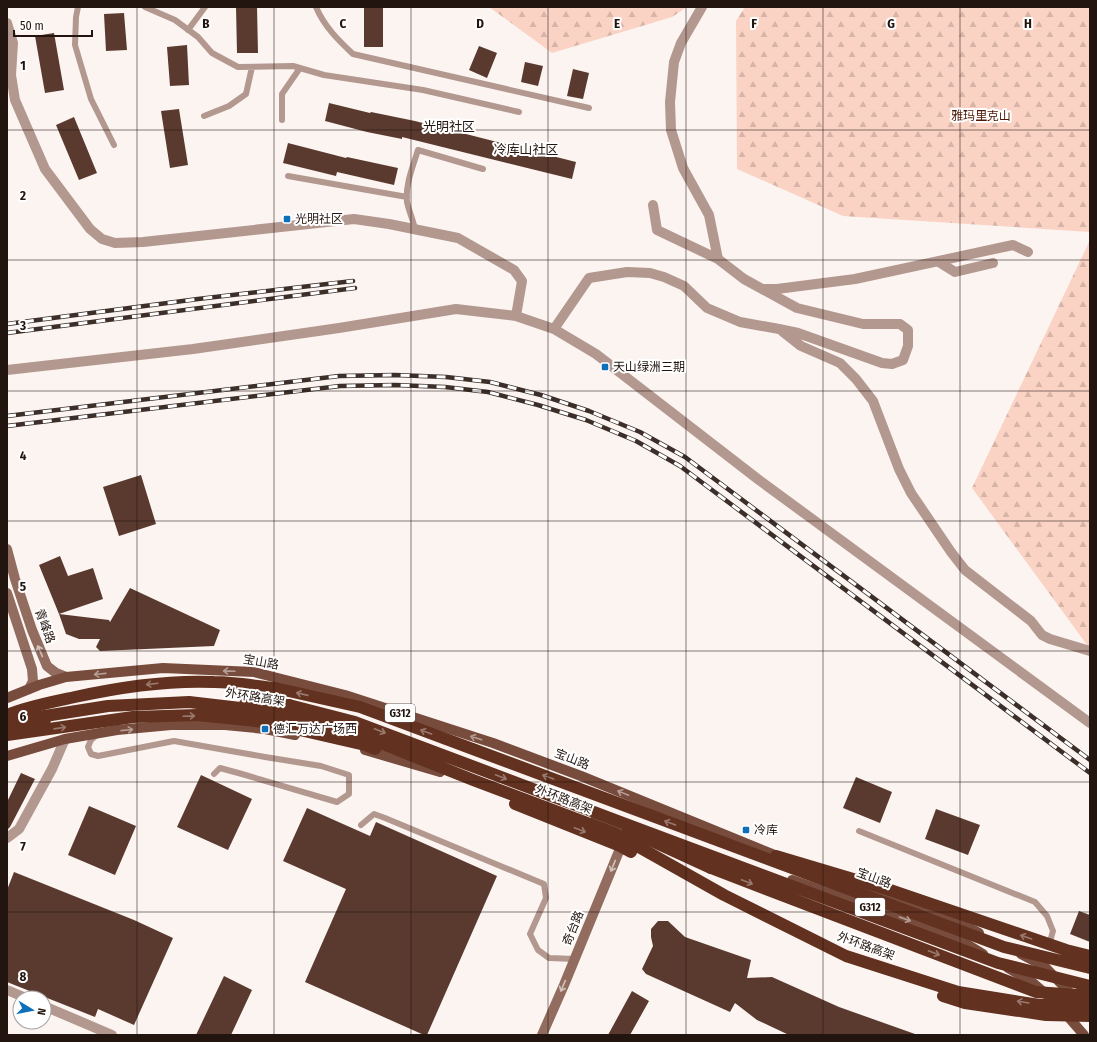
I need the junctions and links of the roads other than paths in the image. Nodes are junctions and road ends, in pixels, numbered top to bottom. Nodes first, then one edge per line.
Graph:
1 (78, 7) edge
2 (145, 7) edge
3 (205, 7) edge
4 (316, 7) edge
5 (702, 7) edge
6 (7, 23) edge
7 (188, 30) junction
8 (252, 66) junction
9 (300, 68) junction
10 (589, 108) dead end
11 (519, 112) dead end
12 (204, 116) dead end
13 (282, 120) dead end
14 (114, 145) dead end
15 (483, 169) dead end
16 (288, 176) dead end
17 (408, 197) junction
18 (653, 205) dead end
19 (416, 229) junction
20 (1028, 252) dead end
21 (718, 259) junction
22 (940, 262) junction
23 (993, 262) dead end
24 (763, 289) junction
25 (516, 316) junction
26 (554, 329) junction
27 (779, 329) junction
28 (7, 370) edge
29 (7, 549) edge
30 (7, 594) edge
31 (1090, 650) edge
32 (66, 678) junction
33 (29, 689) junction
34 (7, 698) edge
35 (7, 715) edge
36 (7, 722) edge
37 (1090, 723) edge
38 (7, 734) edge
39 (98, 734) junction
40 (65, 739) junction
41 (7, 756) edge
42 (214, 774) dead end
43 (360, 825) dead end
44 (628, 830) junction
45 (859, 831) dead end
46 (7, 838) edge
47 (776, 856) junction
48 (1090, 956) edge
49 (575, 959) junction
50 (1044, 966) junction
51 (1090, 968) edge
52 (1032, 982) junction
53 (1090, 986) edge
54 (1090, 996) edge
55 (1090, 1005) edge
56 (52, 1009) edge
57 (1090, 1012) edge
58 (1090, 1016) edge
59 (112, 1035) edge
60 (542, 1035) edge
61 (1084, 1035) edge

1 - 14 lane
2 - 7 lane
3 - 7 lane
4 - 10 lane
5 - 21 street
6 - 19 street
7 - 8 lane
8 - 9 lane
8 - 12 lane
9 - 11 lane
9 - 13 lane
15 - 17 lane
16 - 17 lane
17 - 19 lane
18 - 21 street
19 - 25 street
20 - 22 street
21 - 24 street
22 - 23 street
22 - 24 street
24 - 27 street
25 - 26 street
25 - 28 street
26 - 27 street
26 - 37 street
27 - 31 street
32 -> 29 main road, 青峰路
30 - 33 main road
32 - 33 main road, 宝山路 / G312
47 -> 32 main road, 宝山路 / G312
33 - 34 main road, 宝山路 / G312
51 -> 35 highway, bridge
55 -> 36 highway, 外环路高架, bridge
38 -> 53 highway, bridge
38 -> 58 highway, 外环路高架, bridge
39 - 40 main road, G312
39 - 42 lane
39 -> 44 main road, G312
40 - 41 main road, G312
40 - 46 street
43 - 49 lane
44 -> 49 main road, 奇台路
44 -> 52 main road, G312
44 -> 54 highway, bridge
45 - 50 lane
48 -> 47 highway, bridge
47 - 50 main road, 宝山路 / G312
49 -> 60 main road, 奇台路
50 - 52 lane
50 - 57 main road, 宝山路 / G312
52 - 61 main road, G312
56 - 59 street

